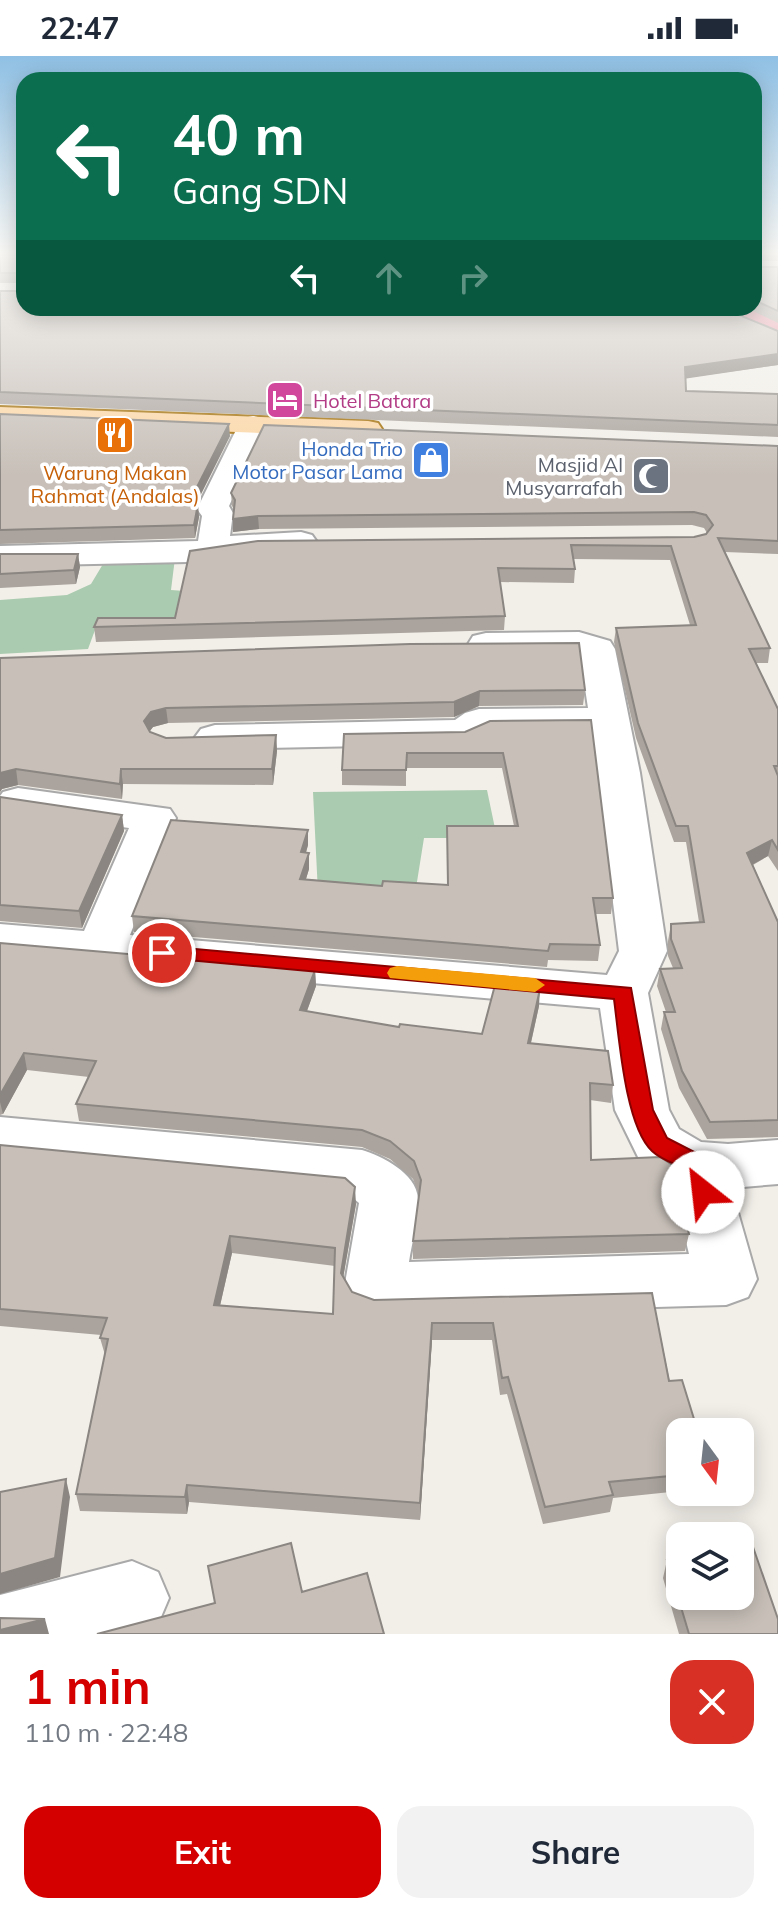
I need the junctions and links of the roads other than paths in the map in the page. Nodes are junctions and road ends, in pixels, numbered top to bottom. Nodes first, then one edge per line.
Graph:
1 (0, 415) edge
2 (253, 424) junction
3 (390, 430) edge
4 (334, 541) edge
5 (213, 547) junction
6 (0, 556) edge
7 (456, 645) edge
8 (609, 720) junction
9 (184, 738) edge
10 (18, 801) edge
11 (0, 940) edge
12 (101, 948) junction
13 (623, 993) junction
14 (0, 1138) edge
15 (778, 1162) edge
16 (696, 1164) junction
17 (132, 1598) dead end
18 (0, 1633) edge

1 - 2 main road
2 - 3 main road
2 - 5 street
4 - 5 street
5 - 6 street
7 - 8 street
8 - 9 street
8 - 13 street
10 - 12 street
11 - 12 street
12 - 13 street
13 - 16 street
14 - 16 street
15 - 16 street
17 - 18 street

